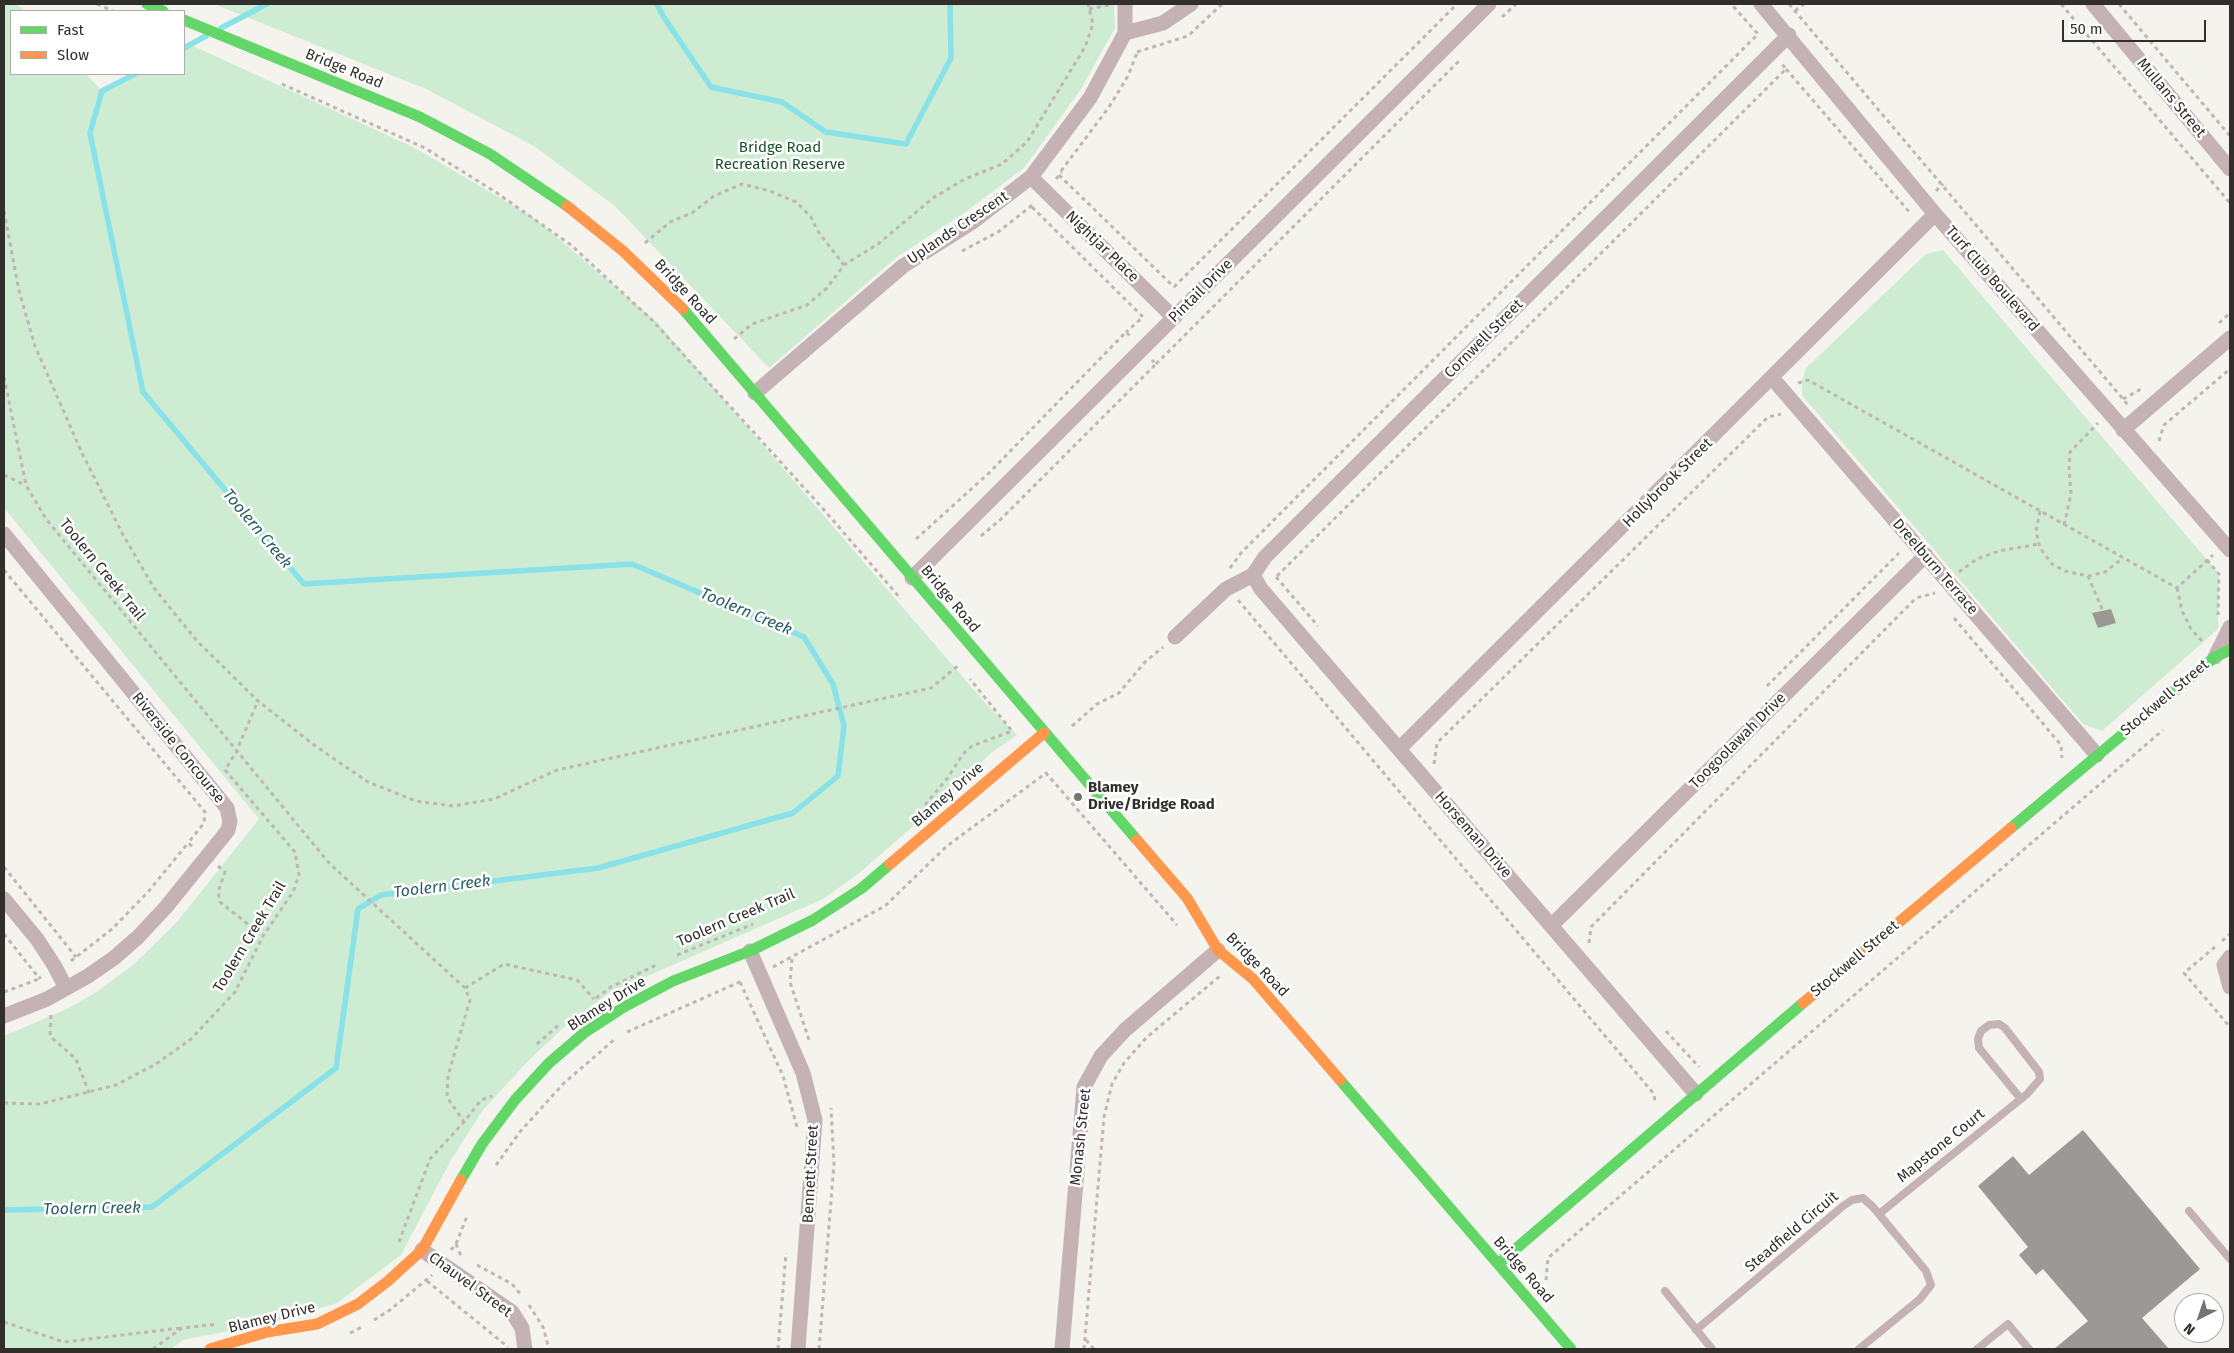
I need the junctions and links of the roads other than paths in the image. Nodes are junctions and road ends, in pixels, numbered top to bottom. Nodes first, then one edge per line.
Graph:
1 (147, 4) edge
2 (1125, 4) edge
3 (1191, 4) edge
4 (1489, 4) edge
5 (1761, 4) edge
6 (2093, 4) edge
7 (161, 10) edge
8 (185, 20) edge
9 (1125, 32) junction
10 (1788, 35) junction
11 (2230, 169) edge
12 (1030, 177) junction
13 (1935, 214) junction
14 (1174, 318) junction
15 (2230, 338) edge
16 (1778, 384) junction
17 (755, 393) junction
18 (2123, 430) junction
19 (4, 534) edge
20 (2229, 549) edge
21 (1926, 555) junction
22 (1253, 575) junction
23 (912, 578) junction
24 (2230, 627) edge
25 (1175, 637) road end
26 (2230, 650) edge
27 (2215, 657) junction
28 (1044, 733) junction
29 (1399, 750) junction
30 (2097, 755) junction
31 (4, 899) edge
32 (1551, 926) junction
33 (1218, 950) junction
34 (750, 951) junction
35 (2230, 957) edge
36 (2230, 987) edge
37 (66, 988) junction
38 (4, 1016) edge
39 (1696, 1094) junction
40 (2021, 1099) junction
41 (2189, 1211) dead end
42 (1879, 1214) junction
43 (422, 1250) junction
44 (2230, 1259) edge
45 (1498, 1264) junction
46 (1665, 1291) dead end
47 (1696, 1330) junction
48 (210, 1349) edge
49 (525, 1349) edge
50 (798, 1349) edge
51 (1062, 1349) edge
52 (1571, 1349) edge
53 (1712, 1349) edge
54 (1859, 1349) edge
55 (1977, 1349) edge
56 (2029, 1349) edge

1 - 7 street
2 - 9 street, Uplands Crescent
3 - 9 street
4 - 14 street, Pintail Drive
5 - 10 street, Turf Club Boulevard
6 - 11 street, Mullans Street
8 - 17 street, Bridge Road
9 - 12 street, Uplands Crescent
10 - 13 street, Turf Club Boulevard
10 - 22 street, Cornwell Street
12 - 14 street, Nightjar Place
12 - 17 street, Uplands Crescent
13 - 16 street, Hollybrook Street
13 - 18 street, Turf Club Boulevard
14 - 23 street, Pintail Drive
15 - 18 street
16 - 21 street, Dreelburn Terrace
16 - 29 street, Hollybrook Street
17 - 23 street, Bridge Road
18 - 20 street, Turf Club Boulevard
19 - 37 street, Riverside Concourse
21 - 30 street, Dreelburn Terrace
21 - 32 street, Toogoolawah Drive
22 - 25 street, Cornwell Street
22 - 29 street, Horseman Drive
23 - 28 street, Bridge Road
24 - 27 street, Stockwell Street
26 - 27 street, Stockwell Street
27 - 30 street, Stockwell Street
28 - 33 street, Bridge Road
28 - 34 street, Blamey Drive
29 - 32 street, Horseman Drive
30 - 39 street, Stockwell Street
31 - 37 street
32 - 39 street, Horseman Drive
33 - 45 street, Bridge Road
33 - 51 street, Monash Street
34 - 43 street, Blamey Drive
34 - 50 street, Bennett Street
35 - 36 street
37 - 38 street, Riverside Concourse
39 - 45 street, Stockwell Street
40 - 40 lane, Mapstone Court
40 - 42 lane, Mapstone Court
41 - 44 lane
42 - 47 lane, Steadfield Circuit
42 - 54 lane, Steadfield Circuit
43 - 48 street, Blamey Drive
43 - 49 street, Chauvel Street
45 - 52 street, Bridge Road
46 - 47 lane
47 - 53 lane
55 - 56 lane

